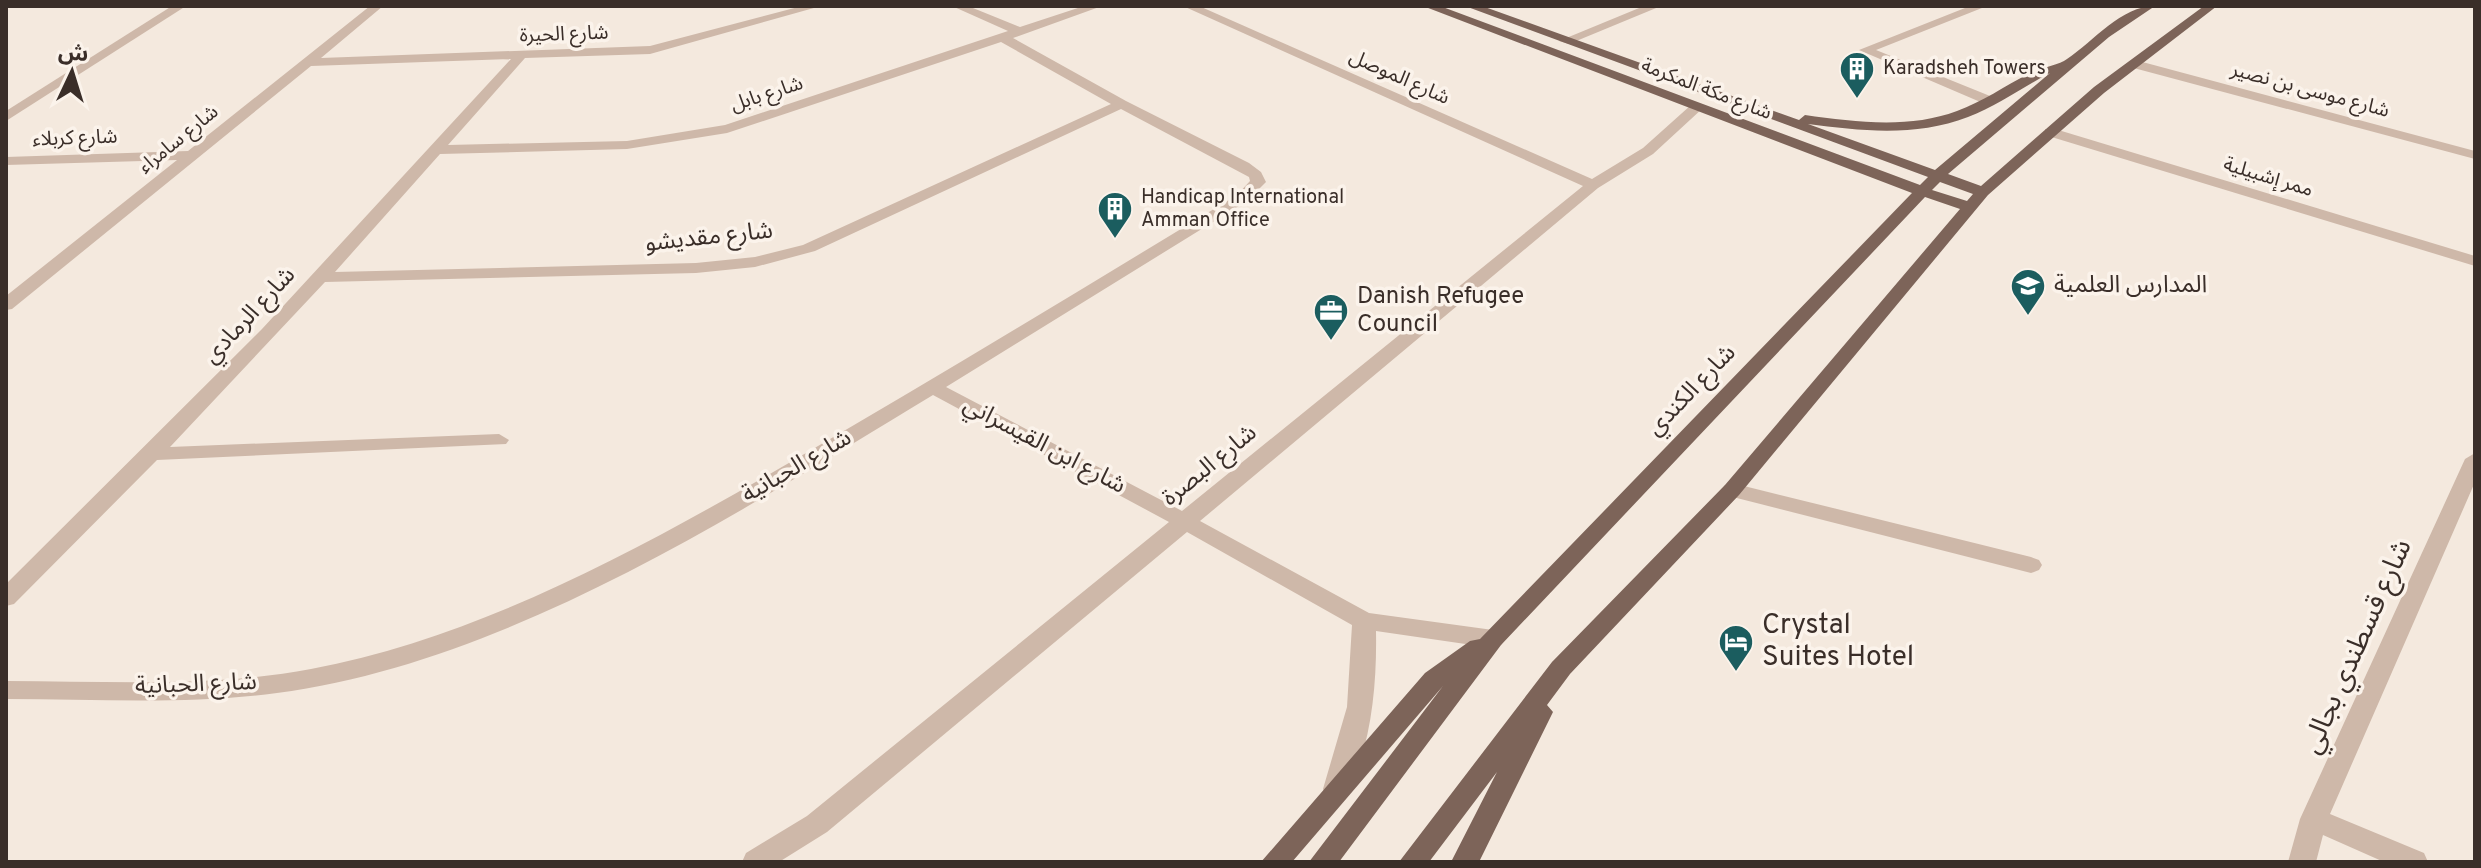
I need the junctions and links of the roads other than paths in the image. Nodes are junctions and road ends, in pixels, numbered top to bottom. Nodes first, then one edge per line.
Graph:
1 (180, 6) edge
2 (377, 6) edge
3 (815, 6) edge
4 (958, 6) edge
5 (1096, 6) edge
6 (1189, 6) edge
7 (1429, 6) edge
8 (1471, 6) edge
9 (1655, 6) edge
10 (1981, 6) edge
11 (2149, 6) edge
12 (2211, 6) edge
13 (1018, 31) junction
14 (1002, 37) junction
15 (1565, 41) junction
16 (519, 57) junction
17 (2077, 58) junction
18 (309, 62) junction
19 (2135, 64) junction
20 (1990, 101) junction
21 (1121, 104) junction
22 (1696, 108) junction
23 (1768, 114) junction
24 (6, 117) edge
25 (2050, 132) junction
26 (437, 150) junction
27 (193, 155) junction
28 (2475, 155) edge
29 (6, 161) edge
30 (1937, 176) junction
31 (1593, 185) junction
32 (1922, 191) junction
33 (1976, 199) junction
34 (2475, 261) edge
35 (318, 277) junction
36 (6, 305) edge
37 (934, 388) junction
38 (499, 440) dead end
39 (156, 454) junction
40 (2475, 459) edge
41 (1732, 490) junction
42 (1184, 521) junction
43 (2031, 565) dead end
44 (6, 598) edge
45 (1364, 621) junction
46 (1493, 639) junction
47 (1561, 668) junction
48 (6, 690) edge
49 (1333, 797) junction
50 (2314, 819) junction
51 (756, 862) edge
52 (1275, 862) edge
53 (1323, 862) edge
54 (1413, 862) edge
55 (1465, 862) edge
56 (2302, 862) edge
57 (2414, 862) edge

1 - 24 street
2 - 18 street, شارع سامراء
3 - 16 street, شارع الحيرة
4 - 13 street
5 - 13 street, شارع بابل
6 - 31 street, شارع الموصل
7 - 22 main road, شارع مكة المكرمة
8 - 15 main road, شارع مكة المكرمة
9 - 15 street
10 - 20 street
11 - 17 main road, شارع الكندي
12 - 19 main road
13 - 14 street, شارع بابل
14 - 21 street, شارع الحبانية
14 - 26 street, شارع بابل
15 - 23 main road, شارع مكة المكرمة
16 - 18 street, شارع الحيرة
16 - 26 street, شارع الرمادي
17 - 20 main road
17 - 30 main road, شارع الكندي
18 - 27 street, شارع سامراء
19 - 25 main road
19 - 28 street, شارع موسى بن نصير
20 - 23 main road
21 - 35 street, شارع مقديشو
21 - 37 street, شارع الحبانية
22 - 31 street, شارع البصرة
22 - 32 main road, شارع مكة المكرمة
23 - 30 main road, شارع مكة المكرمة
25 - 33 main road
25 - 34 street, ممر إشبيلية
26 - 35 street, شارع الرمادي
27 - 29 street, شارع كربلاء
27 - 36 street, شارع سامراء
30 - 32 main road, شارع الكندي
30 - 33 main road, شارع مكة المكرمة
31 - 42 street, شارع البصرة
32 - 33 main road, شارع مكة المكرمة
32 - 46 main road, شارع الكندي
33 - 41 main road
35 - 39 street, شارع الرمادي
37 - 42 street, شارع ابن القيسراني
37 - 48 street, شارع الحبانية
38 - 39 street
39 - 44 street, شارع الرمادي
40 - 50 street, شارع قسطندي بجالي
41 - 43 street
41 - 47 main road
42 - 45 street, شارع ابن القيسراني
42 - 51 street, شارع البصرة
45 - 46 street, شارع ابن القيسراني
45 - 49 street
46 - 49 main road
46 - 53 main road, شارع الكندي
47 - 54 main road
47 - 55 main road
49 - 52 main road
50 - 56 street, شارع قسطندي بجالي
50 - 57 street

